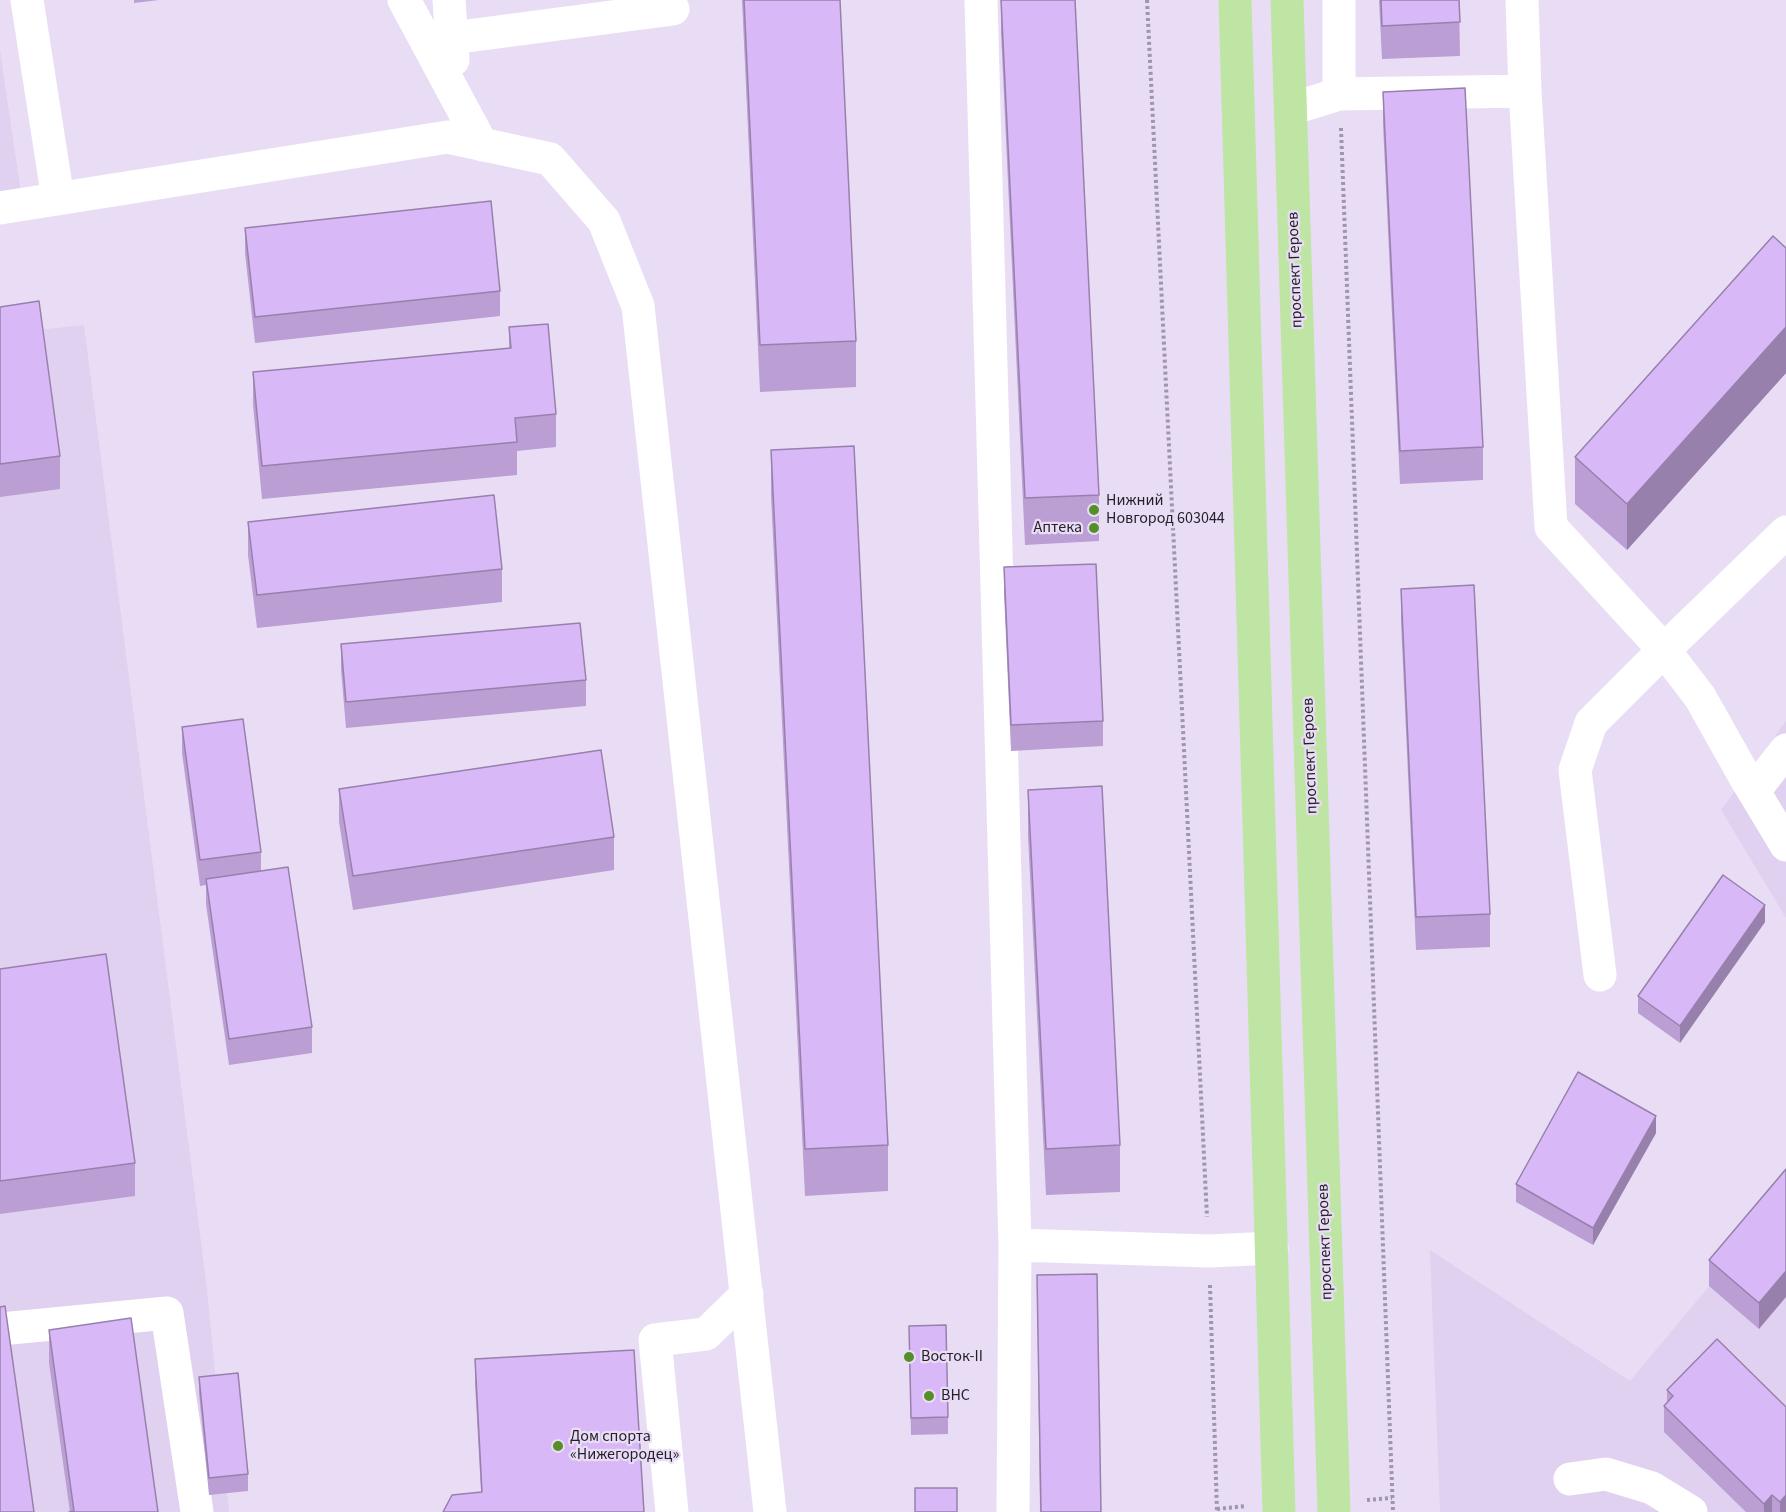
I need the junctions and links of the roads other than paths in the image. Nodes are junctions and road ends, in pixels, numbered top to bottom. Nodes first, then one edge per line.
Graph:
1 (27, 0) edge
2 (404, 0) edge
3 (449, 0) edge
4 (981, 0) edge
5 (1235, 0) edge
6 (1287, 0) edge
7 (1340, 0) edge
8 (1522, 0) edge
9 (673, 9) dead end
10 (452, 38) junction
11 (1525, 91) junction
12 (1339, 94) junction
13 (455, 95) junction
14 (1291, 109) junction
15 (482, 145) junction
16 (58, 198) junction
17 (0, 208) edge
18 (1786, 532) edge
19 (1664, 650) junction
20 (1786, 750) edge
21 (1754, 790) junction
22 (1786, 845) edge
23 (1600, 975) dead end
24 (1015, 1245) junction
25 (1272, 1248) junction
26 (747, 1294) junction
27 (0, 1329) edge
28 (1570, 1479) dead end
29 (197, 1512) edge
30 (672, 1512) edge
31 (770, 1512) edge
32 (1013, 1512) edge
33 (1279, 1512) edge
34 (1334, 1512) edge
35 (1691, 1512) edge

1 - 16 lane
2 - 13 lane
3 - 10 lane
4 - 24 lane
5 - 25 main road
6 - 14 main road, проспект Героев
7 - 12 lane
8 - 11 lane
9 - 10 lane
10 - 13 lane
11 - 12 lane
11 - 19 lane
12 - 14 lane
13 - 15 lane
14 - 34 main road, проспект Героев
15 - 16 lane
15 - 26 lane
16 - 17 lane
18 - 19 lane
19 - 21 lane
19 - 23 lane
20 - 21 lane
21 - 22 lane
24 - 25 lane
24 - 32 lane
25 - 33 main road
26 - 30 lane
26 - 31 lane
27 - 29 lane
28 - 35 lane

